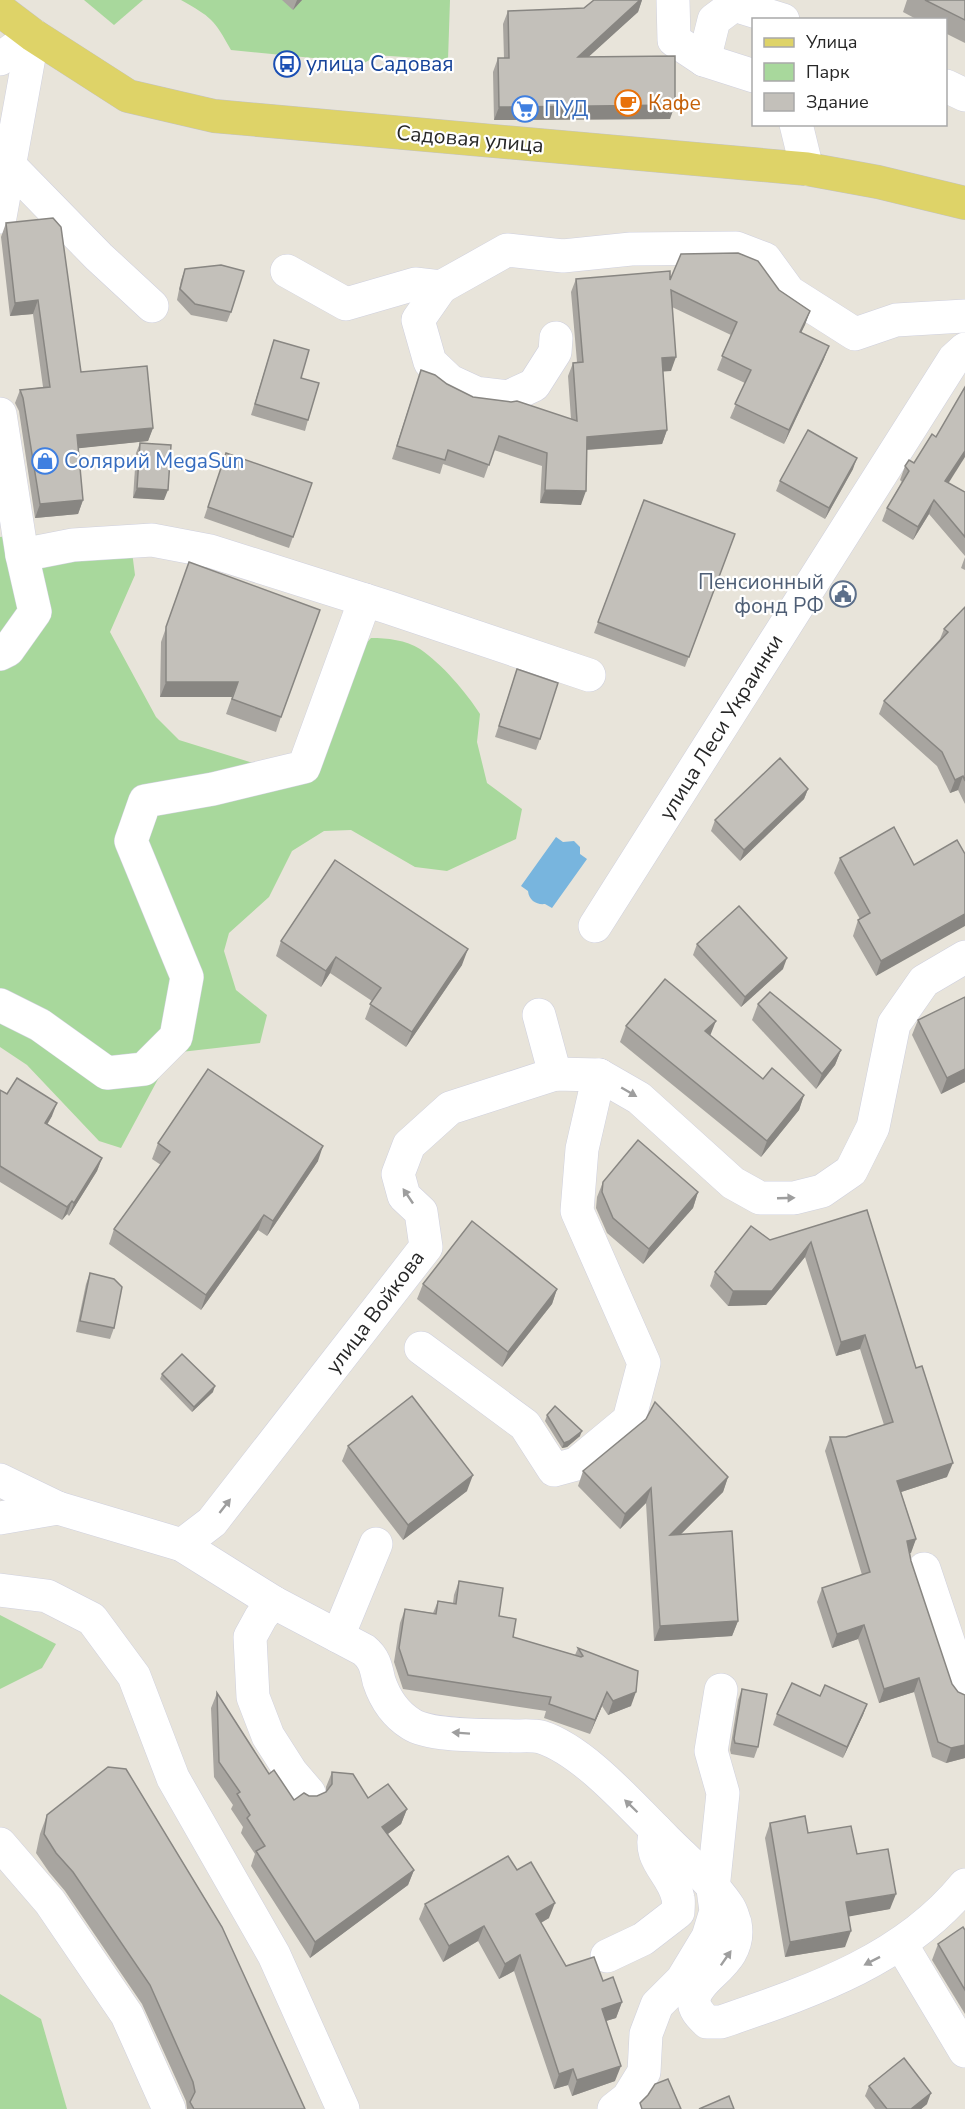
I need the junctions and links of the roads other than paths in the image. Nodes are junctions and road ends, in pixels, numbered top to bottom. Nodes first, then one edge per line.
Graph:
1 (5, 0) edge
2 (673, 0) edge
3 (0, 10) edge
4 (777, 18) edge
5 (33, 34) junction
6 (0, 59) edge
7 (704, 60) junction
8 (752, 76) edge
9 (947, 87) edge
10 (965, 95) edge
11 (796, 126) edge
12 (10, 166) junction
13 (807, 169) junction
14 (965, 203) edge
15 (0, 217) edge
16 (287, 271) dead end
17 (441, 287) junction
18 (152, 306) dead end
19 (965, 316) edge
20 (556, 338) dead end
21 (965, 349) edge
22 (0, 414) edge
23 (22, 555) junction
24 (365, 600) junction
25 (0, 654) edge
26 (589, 675) dead end
27 (595, 926) dead end
28 (965, 957) edge
29 (0, 1005) edge
30 (539, 1015) dead end
31 (555, 1074) junction
32 (599, 1075) junction
33 (421, 1348) dead end
34 (0, 1480) edge
35 (58, 1508) junction
36 (0, 1518) edge
37 (376, 1544) dead end
38 (182, 1545) junction
39 (924, 1569) dead end
40 (0, 1590) edge
41 (273, 1602) junction
42 (338, 1636) junction
43 (721, 1690) dead end
44 (965, 1692) edge
45 (309, 1793) edge
46 (656, 1830) junction
47 (0, 1844) edge
48 (965, 1885) edge
49 (713, 1889) junction
50 (901, 1944) junction
51 (607, 1956) dead end
52 (965, 2051) edge
53 (169, 2109) edge
54 (343, 2109) edge
55 (614, 2109) edge

1 - 5 main road
2 - 7 street
3 - 5 main road
4 - 7 street
5 - 6 street
5 - 12 street
5 - 13 main road, Садовая улица
7 - 8 street
9 - 10 street
11 - 13 street
12 - 15 street
12 - 18 street
13 - 14 main road, Садовая улица
16 - 17 street
17 - 19 street
17 - 20 street
21 - 27 street, улица Леси Украинки
22 - 23 street
23 - 24 street
23 - 25 street
24 - 26 street
24 - 29 street
32 -> 28 street, улица Войкова
30 - 31 street
31 - 32 street, улица Войкова
38 -> 31 street, улица Войкова
32 - 33 street
34 - 35 street
35 - 36 street
35 - 38 street
37 - 42 street
38 - 41 street
39 - 44 street
40 - 54 street
41 - 42 street
41 - 45 street
46 -> 42 street
43 - 49 street
46 - 49 street
46 - 51 street
47 - 53 street
48 - 50 street
50 -> 49 street
49 - 55 street
50 - 52 street

